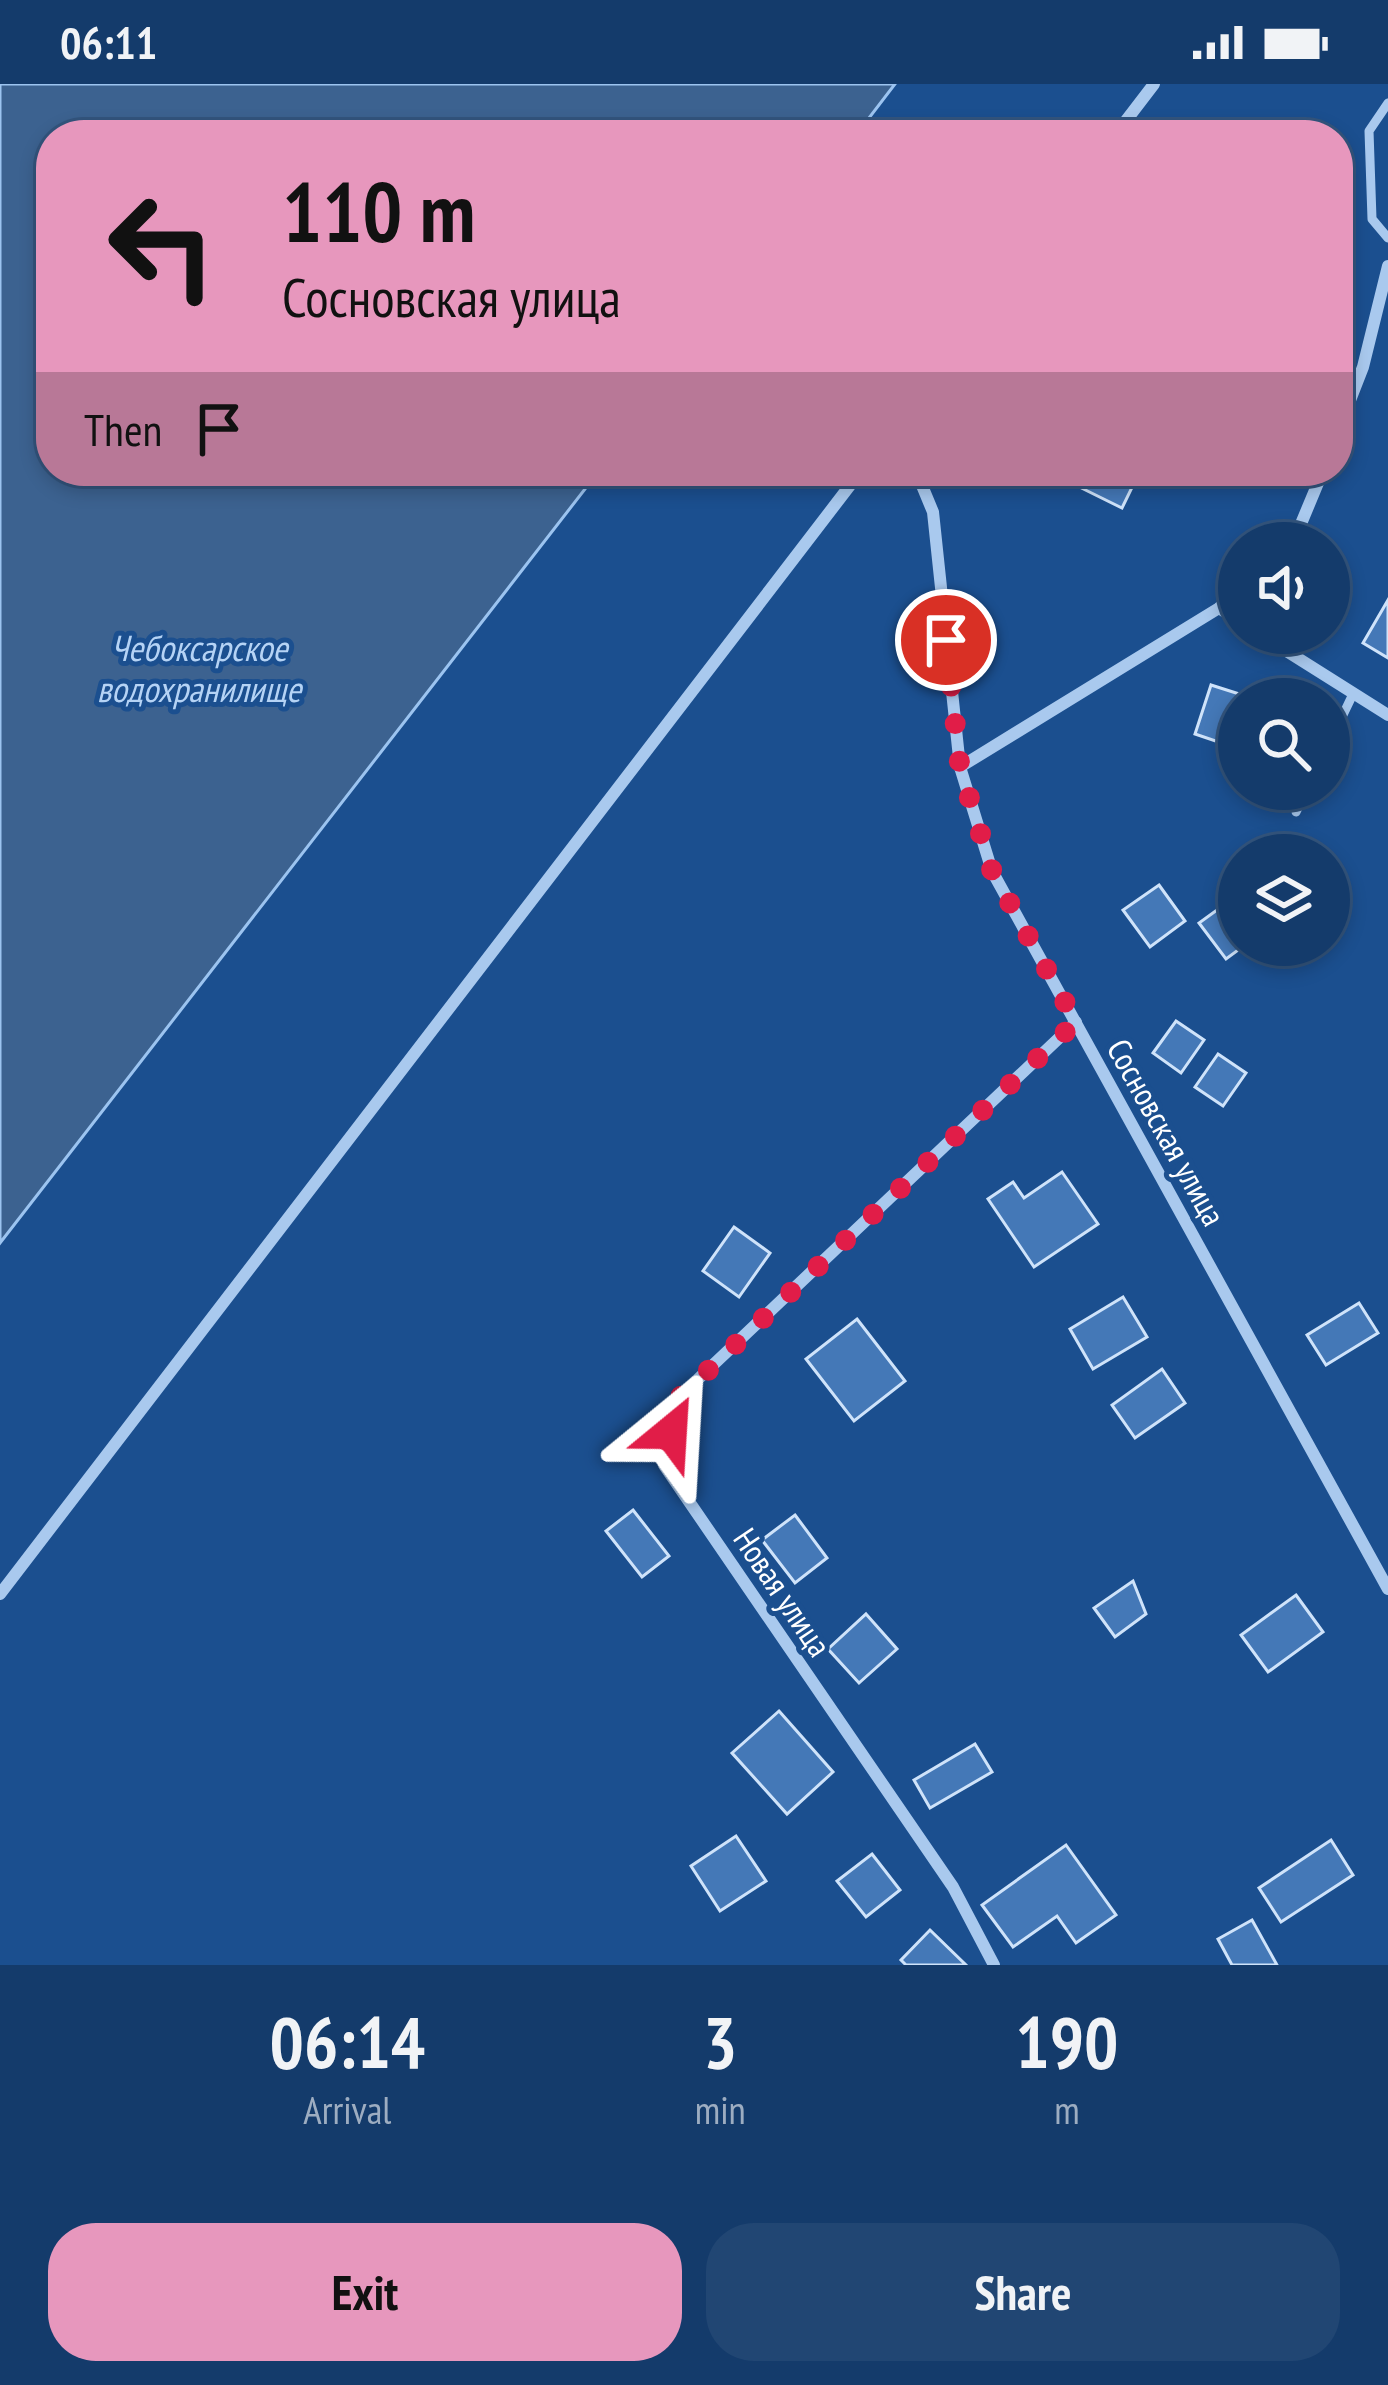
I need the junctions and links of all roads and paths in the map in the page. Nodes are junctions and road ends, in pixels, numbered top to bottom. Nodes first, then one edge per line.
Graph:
1 (1154, 84) edge
2 (1388, 103) edge
3 (1126, 120) edge
4 (1388, 238) edge
5 (1388, 266) edge
6 (1353, 393) edge
7 (849, 486) edge
8 (922, 486) edge
9 (1317, 486) edge
10 (1302, 522) edge
11 (1218, 609) edge
12 (1291, 654) edge
13 (1353, 694) junction
14 (1350, 700) edge
15 (1388, 716) edge
16 (960, 767) junction
17 (1076, 1022) junction
18 (1388, 1589) edge
19 (0, 1594) edge
20 (994, 1965) edge

1 - 3 street
2 - 4 lane
5 - 6 street
7 - 19 street
8 - 16 street, Сосновская улица
9 - 10 street
11 - 16 street
12 - 13 street
13 - 14 lane
13 - 15 street
16 - 17 street, Сосновская улица
17 - 18 street, Сосновская улица
17 - 20 street, Новая улица

